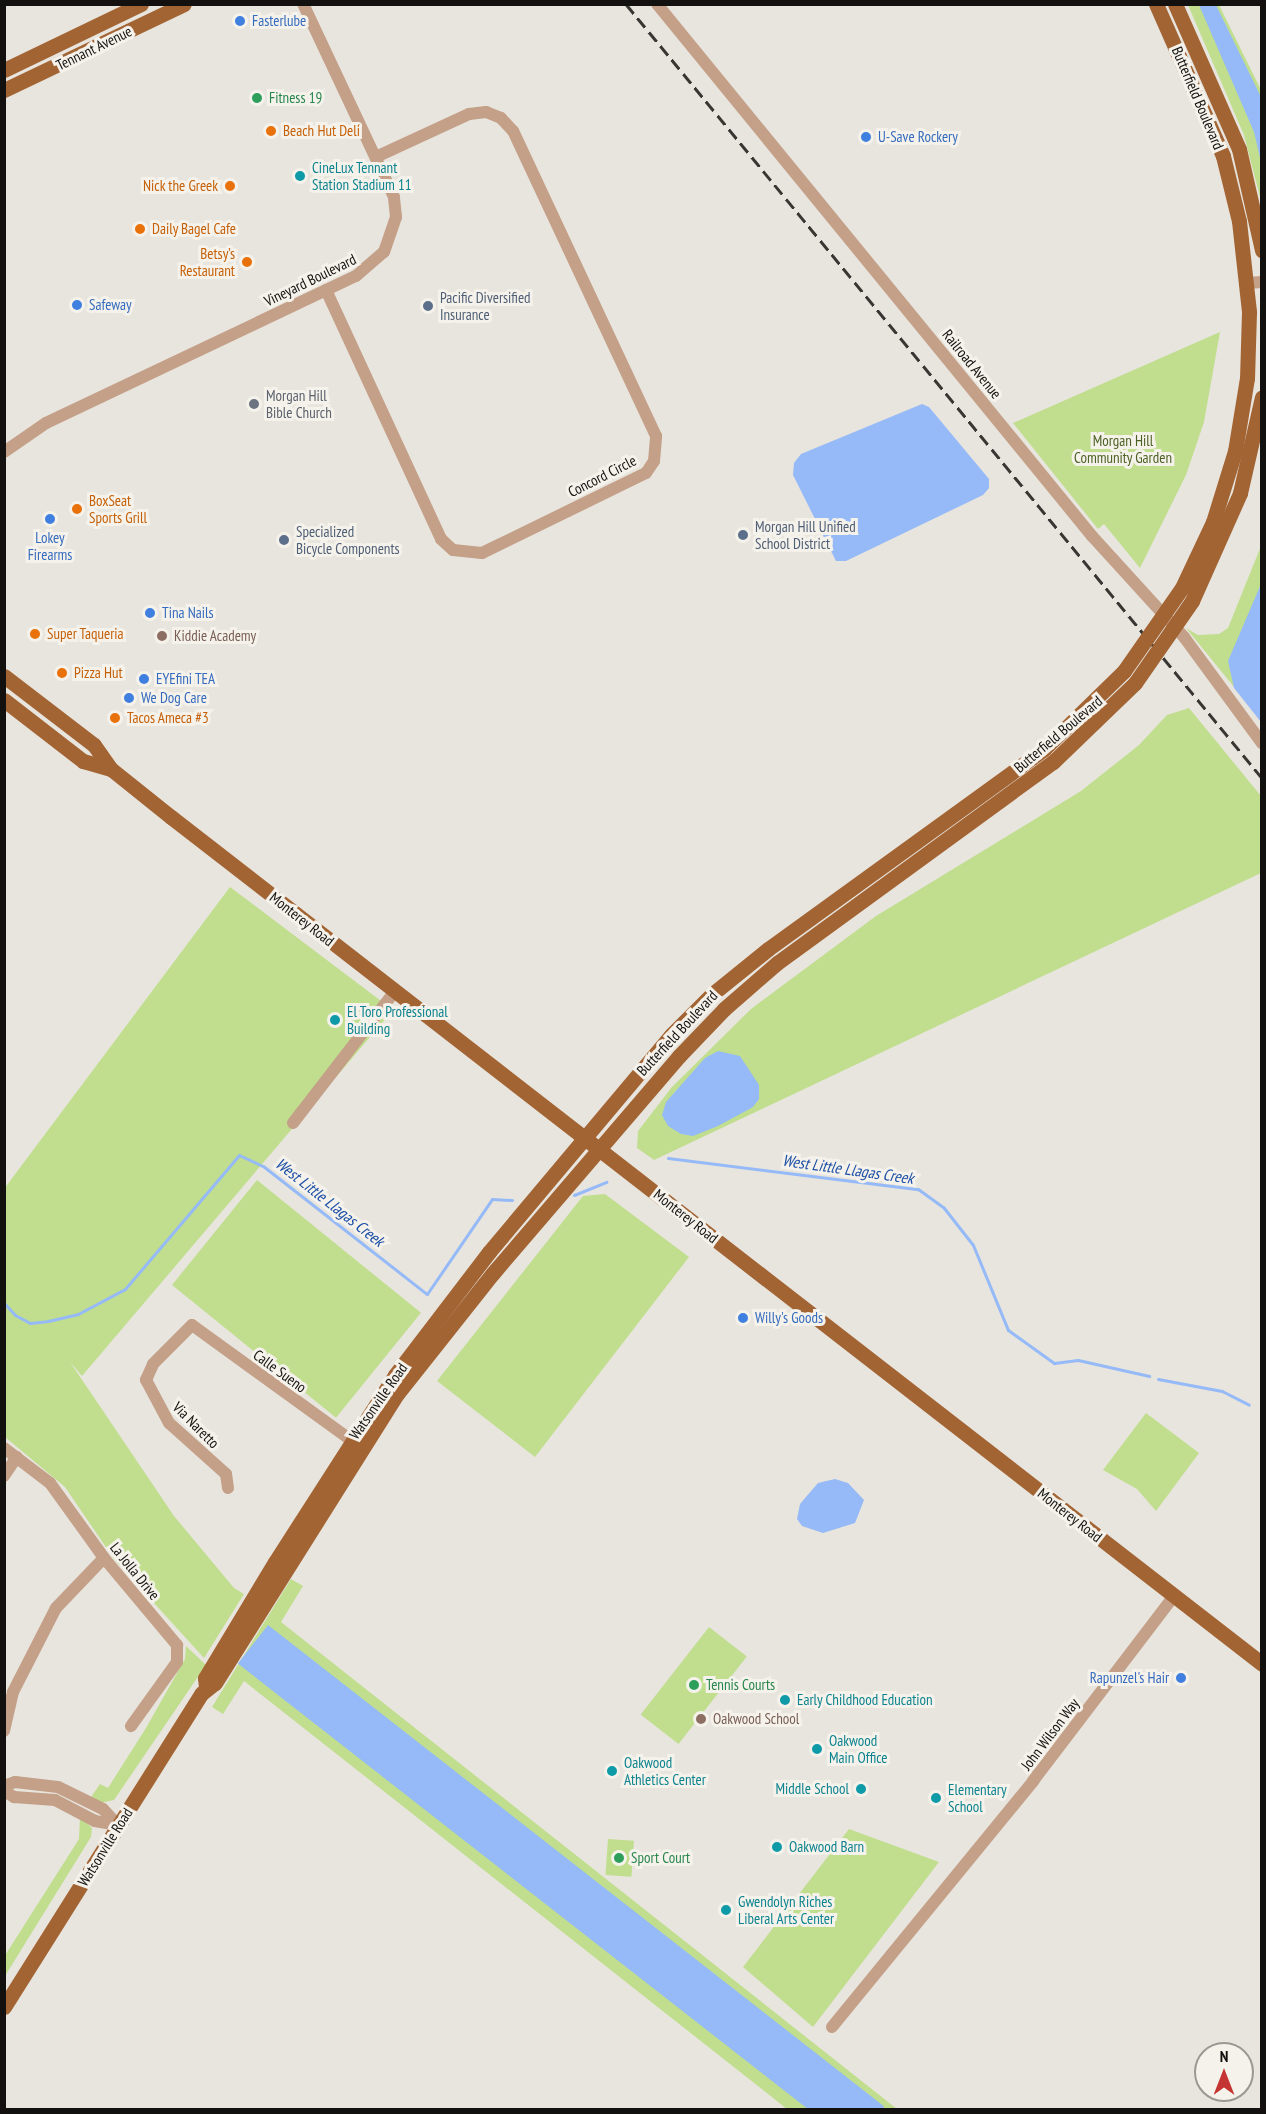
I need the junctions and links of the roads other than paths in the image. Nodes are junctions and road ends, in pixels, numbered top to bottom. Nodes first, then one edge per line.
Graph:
1 (141, 4) edge
2 (184, 4) edge
3 (303, 4) edge
4 (657, 4) edge
5 (1156, 4) edge
6 (1175, 4) edge
7 (4, 70) edge
8 (4, 90) edge
9 (376, 157) junction
10 (1262, 250) edge
11 (1255, 283) edge
12 (326, 290) junction
13 (1262, 397) edge
14 (4, 452) edge
15 (4, 675) edge
16 (1130, 677) junction
17 (4, 699) edge
18 (1262, 743) edge
19 (111, 769) junction
20 (394, 991) junction
21 (293, 1123) dead end
22 (585, 1137) junction
23 (600, 1149) junction
24 (192, 1325) joint
25 (351, 1440) junction
26 (4, 1448) edge
27 (17, 1457) junction
28 (4, 1476) edge
29 (228, 1488) dead end
30 (104, 1558) junction
31 (1174, 1596) junction
32 (250, 1617) junction
33 (1262, 1664) edge
34 (131, 1726) dead end
35 (4, 1731) edge
36 (4, 1786) edge
37 (4, 1791) edge
38 (118, 1825) junction
39 (4, 2007) edge
40 (832, 2027) dead end

1 - 7 main road, Tennant Avenue
2 - 8 main road, Tennant Avenue
3 - 9 street, Vineyard Boulevard
4 - 18 street, Railroad Avenue
5 - 11 main road, Butterfield Boulevard
6 - 10 main road, Butterfield Boulevard
9 - 12 street, Vineyard Boulevard
9 - 12 street, Concord Circle
11 - 16 main road, Butterfield Boulevard, bridge
12 - 14 street, Vineyard Boulevard
13 - 16 main road, Butterfield Boulevard, bridge
15 - 19 main road, Monterey Road
16 - 22 main road, Butterfield Boulevard
16 - 23 main road, Butterfield Boulevard
17 - 19 main road, Monterey Road
19 - 20 main road, Monterey Road
20 - 21 street
20 - 22 main road, Monterey Road
22 - 23 main road, Monterey Road
22 - 25 main road, Watsonville Road
23 - 31 main road, Monterey Road
23 - 32 main road, Watsonville Road
24 - 25 street, Calle Sueno
24 - 29 street, Via Naretto
25 - 32 main road, Watsonville Road
26 - 27 street, La Jolla Drive
27 - 28 street
27 - 30 street, La Jolla Drive
30 - 34 street, La Jolla Drive
30 - 35 street
31 - 33 main road, Monterey Road
31 - 40 street, John Wilson Way
32 - 38 main road, Watsonville Road
36 - 38 street
37 - 38 street
38 - 39 main road, Watsonville Road

